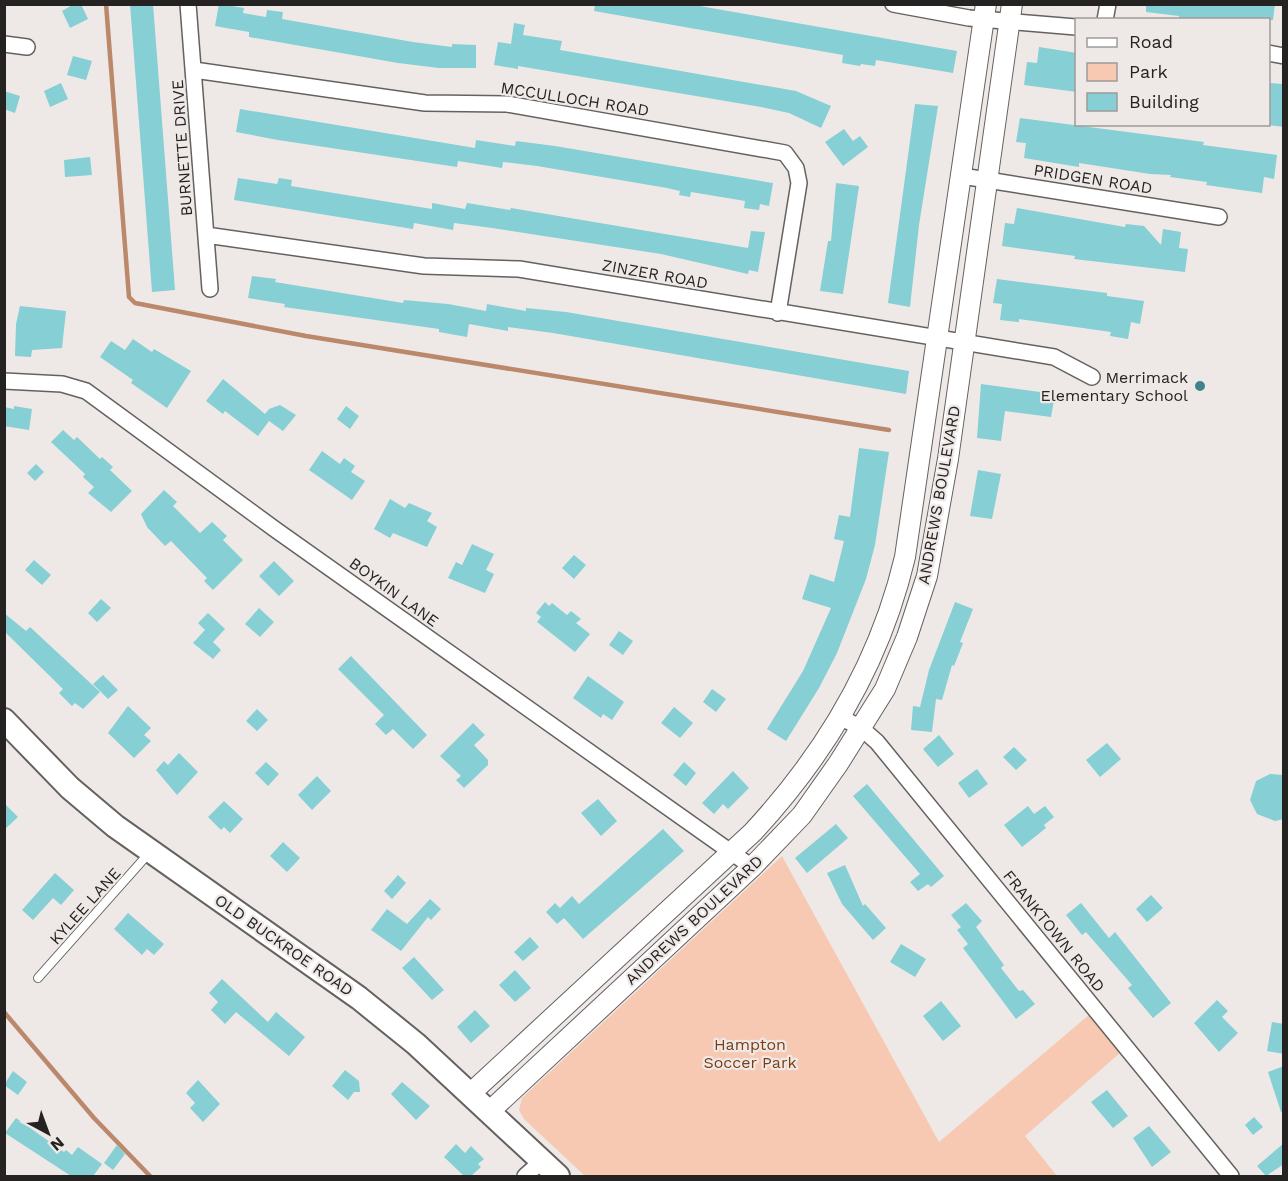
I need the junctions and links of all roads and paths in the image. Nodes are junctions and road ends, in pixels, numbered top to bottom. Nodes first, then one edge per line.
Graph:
1 (188, 4) edge
2 (893, 4) edge
3 (985, 12) edge
4 (1011, 13) edge
5 (1075, 27) edge
6 (4, 44) edge
7 (27, 47) dead end
8 (194, 70) junction
9 (962, 176) junction
10 (988, 180) junction
11 (1219, 217) dead end
12 (206, 235) junction
13 (210, 289) dead end
14 (778, 313) junction
15 (938, 339) junction
16 (964, 343) junction
17 (1092, 377) dead end
18 (4, 381) edge
19 (842, 718) junction
20 (4, 720) edge
21 (861, 729) junction
22 (151, 851) junction
23 (732, 852) junction
24 (752, 867) junction
25 (38, 978) dead end
26 (471, 1093) junction
27 (490, 1111) junction
28 (542, 1161) junction
29 (525, 1176) edge
30 (558, 1176) edge
31 (1231, 1176) edge

1 - 8 street, BURNETTE DRIVE
2 - 3 street
3 - 4 street
3 - 9 street, ANDREWS BOULEVARD
4 - 5 street
4 - 10 street, ANDREWS BOULEVARD
6 - 7 street
8 - 12 street, BURNETTE DRIVE
8 - 14 street, MCCULLOCH ROAD
9 - 10 street, PRIDGEN ROAD
9 - 15 street, ANDREWS BOULEVARD
10 - 11 street, PRIDGEN ROAD
10 - 16 street, ANDREWS BOULEVARD
12 - 13 street, BURNETTE DRIVE
12 - 14 street, ZINZER ROAD
14 - 15 street, ZINZER ROAD
15 - 16 street, ZINZER ROAD
15 - 19 street, ANDREWS BOULEVARD
16 - 17 street, ZINZER ROAD
16 - 21 street, ANDREWS BOULEVARD
18 - 23 street, BOYKIN LANE
19 - 21 street, FRANKTOWN ROAD
19 - 23 street, ANDREWS BOULEVARD
20 - 22 main road, OLD BUCKROE ROAD
21 - 24 street, ANDREWS BOULEVARD
21 - 31 street, FRANKTOWN ROAD
22 - 25 lane, KYLEE LANE
22 - 26 main road, OLD BUCKROE ROAD
23 - 24 street, BOYKIN LANE
23 - 26 street, ANDREWS BOULEVARD
24 - 27 street, ANDREWS BOULEVARD
26 - 27 main road, OLD BUCKROE ROAD
27 - 28 main road, OLD BUCKROE ROAD
28 - 29 street
28 - 30 main road, OLD BUCKROE ROAD

